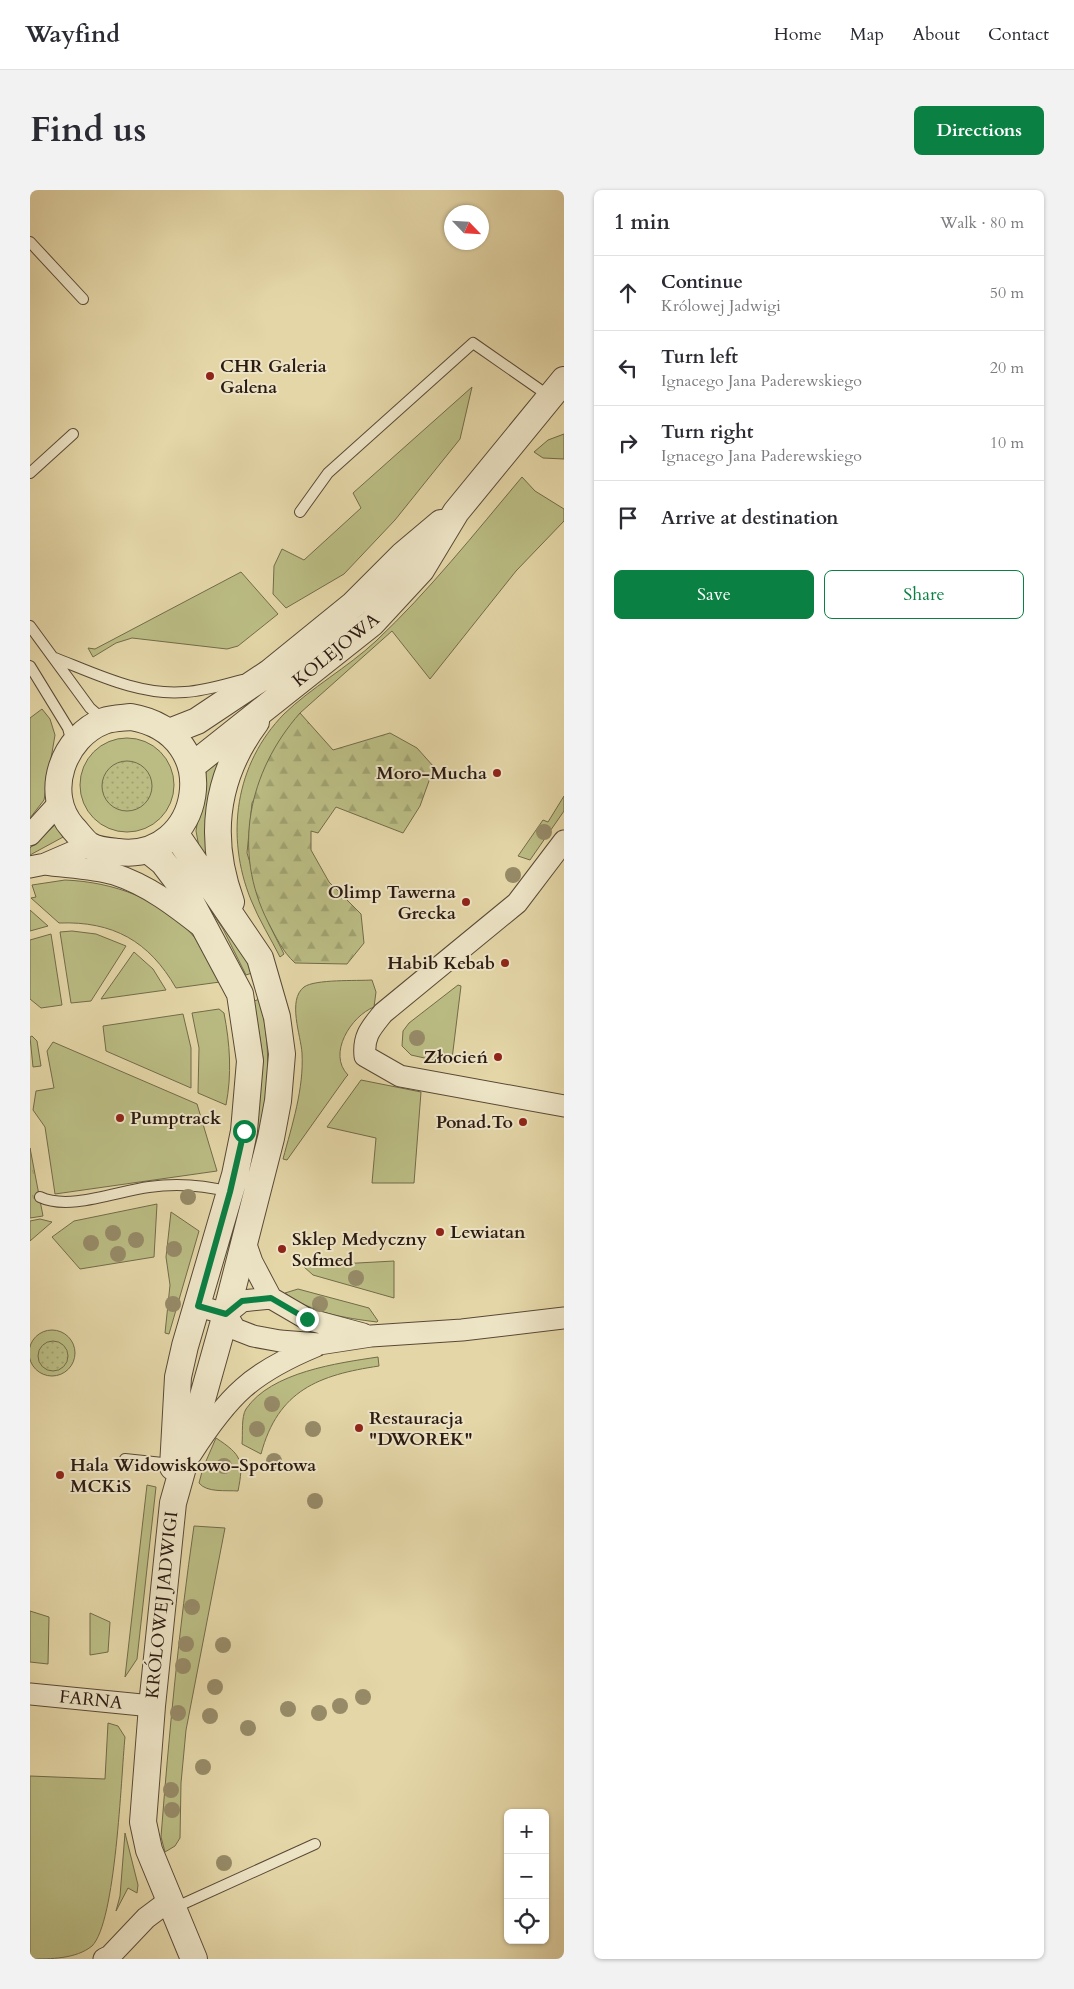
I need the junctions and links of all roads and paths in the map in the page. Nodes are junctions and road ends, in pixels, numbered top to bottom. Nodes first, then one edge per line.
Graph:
1 (30, 242) edge
2 (82, 299) dead end
3 (559, 393) edge
4 (72, 434) dead end
5 (30, 473) edge
6 (300, 512) dead end
7 (456, 512) junction
8 (30, 626) edge
9 (55, 658) junction
10 (30, 666) edge
11 (269, 672) junction
12 (271, 702) junction
13 (105, 720) junction
14 (169, 732) junction
15 (72, 744) junction
16 (192, 766) junction
17 (60, 802) junction
18 (175, 833) junction
19 (30, 835) edge
20 (564, 841) edge
21 (89, 845) junction
22 (148, 850) junction
23 (37, 865) edge
24 (241, 929) junction
25 (206, 931) junction
26 (564, 1106) edge
27 (230, 1192) junction
28 (40, 1198) dead end
29 (244, 1239) junction
30 (271, 1298) junction
31 (198, 1306) junction
32 (226, 1314) junction
33 (564, 1318) edge
34 (371, 1336) junction
35 (319, 1344) junction
36 (125, 1459) dead end
37 (179, 1463) junction
38 (30, 1694) edge
39 (152, 1706) junction
40 (315, 1844) dead end
41 (172, 1904) junction
42 (104, 1959) edge
43 (194, 1959) edge

1 - 2 lane
3 - 6 lane
3 - 7 street, KOLEJOWA
4 - 5 lane
7 - 11 street, KOLEJOWA
7 - 12 street, KOLEJOWA
8 - 9 lane
9 - 11 lane
9 - 13 lane
10 - 15 lane
11 - 14 street, KOLEJOWA
12 - 16 street, KOLEJOWA
12 - 24 street
13 - 14 street
13 - 15 street
14 - 16 street
15 - 17 street
16 - 18 street
17 - 19 street
17 - 21 street
18 - 22 street
18 - 24 street, KRÓLOWEJ JADWIGI
20 - 26 street
21 - 22 street
21 - 23 street
22 - 25 street
23 - 25 street
24 - 29 street, KRÓLOWEJ JADWIGI
25 - 27 street
27 - 28 lane
27 - 31 street
29 - 30 street
29 - 32 street, KRÓLOWEJ JADWIGI
30 - 32 street
30 - 34 street
31 - 32 street
31 - 37 street
32 - 35 street
32 - 37 street, KRÓLOWEJ JADWIGI
33 - 34 street
34 - 35 street
35 - 37 street
36 - 37 lane
37 - 39 street, KRÓLOWEJ JADWIGI
38 - 39 street, FARNA
39 - 41 street, KRÓLOWEJ JADWIGI
40 - 41 lane
41 - 42 street
41 - 43 street, KRÓLOWEJ JADWIGI

